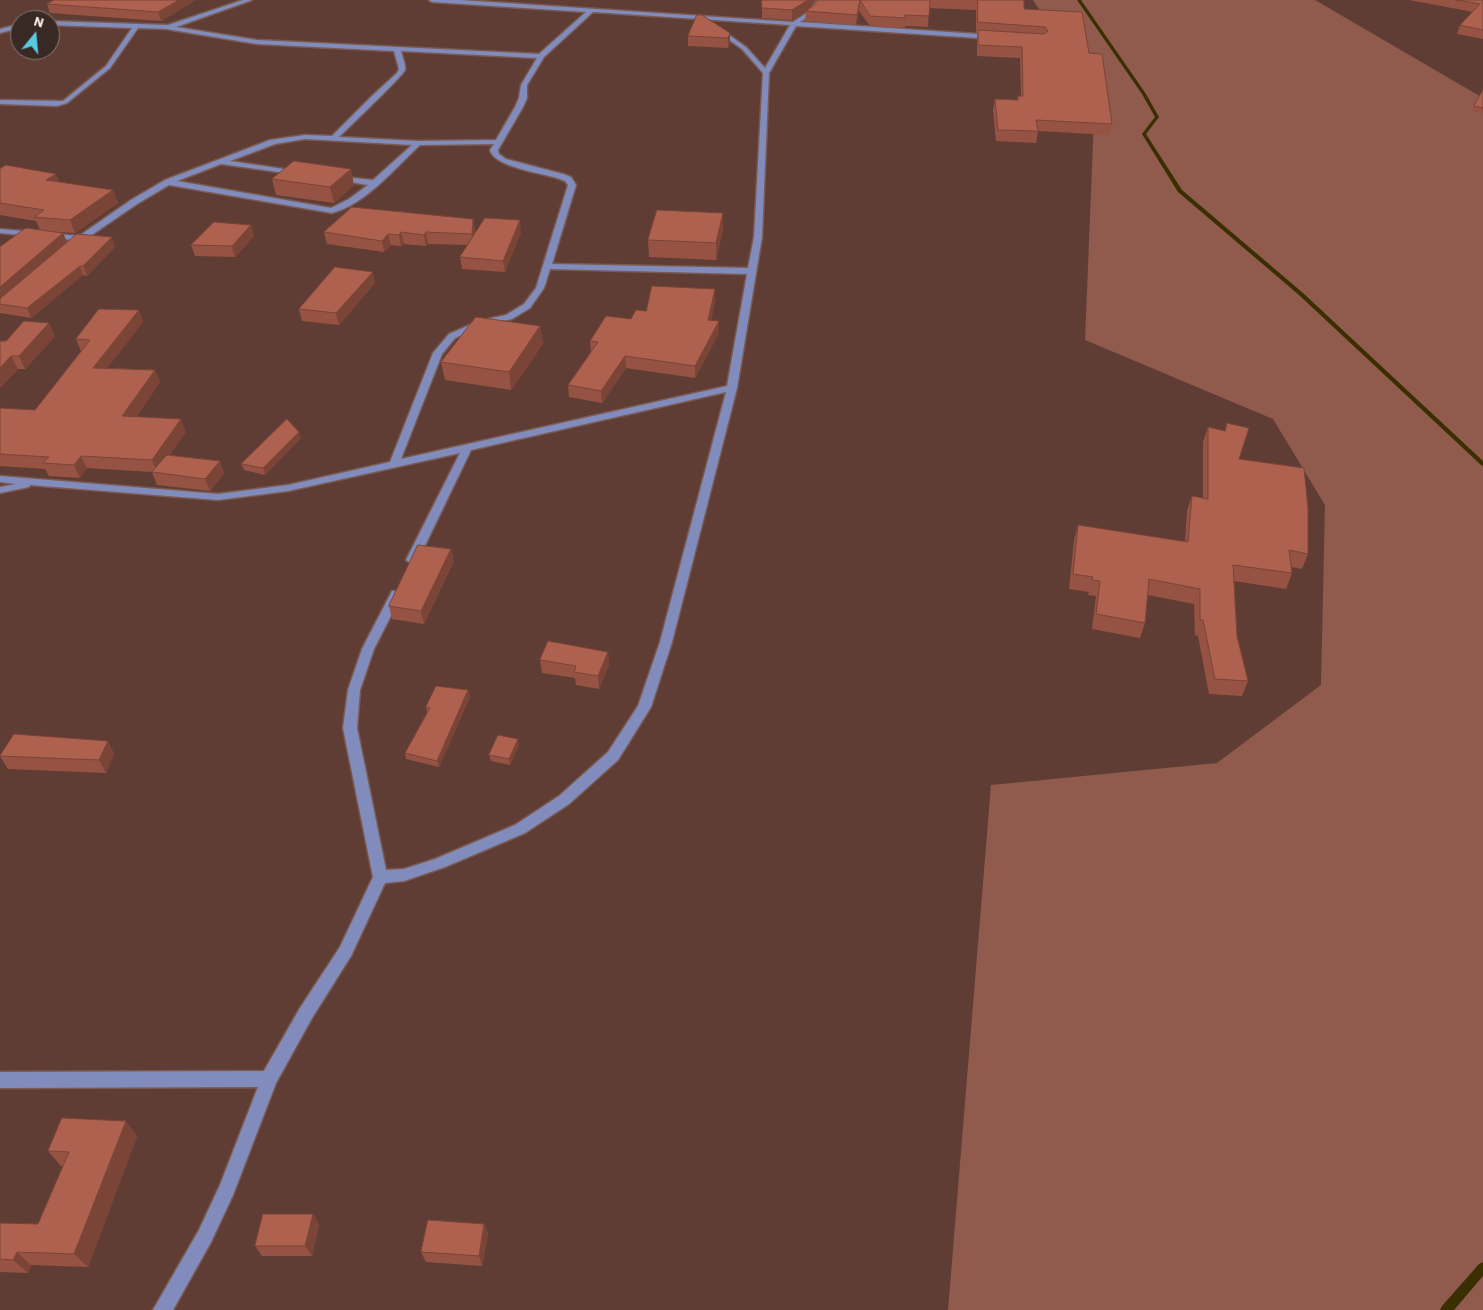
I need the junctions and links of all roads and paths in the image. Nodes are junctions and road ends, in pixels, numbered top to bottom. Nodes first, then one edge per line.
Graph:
1 (247, 0) edge
2 (432, 0) edge
3 (820, 0) edge
4 (591, 11) junction
5 (700, 18) junction
6 (60, 23) edge
7 (794, 24) junction
8 (136, 26) junction
9 (166, 28) junction
10 (1003, 38) edge
11 (397, 49) junction
12 (541, 56) junction
13 (766, 73) junction
14 (0, 102) edge
15 (334, 138) junction
16 (499, 142) junction
17 (418, 143) junction
18 (218, 162) junction
19 (306, 174) edge
20 (325, 177) edge
21 (168, 182) junction
22 (374, 183) junction
23 (0, 231) edge
24 (79, 238) junction
25 (64, 251) edge
26 (547, 266) junction
27 (751, 272) junction
28 (732, 388) junction
29 (468, 448) junction
30 (394, 464) junction
31 (0, 479) edge
32 (40, 483) junction
33 (0, 490) edge
34 (380, 877) junction
35 (269, 1079) junction
36 (0, 1080) edge
37 (162, 1310) edge

1 - 9 street
2 - 4 street
3 - 7 street
4 - 5 street
4 - 12 street
5 - 7 street
5 - 13 street
6 - 8 street
7 - 10 street
7 - 13 street
8 - 9 street
8 - 14 street
9 - 11 street
11 - 12 street
11 - 15 street
12 - 16 street
13 - 27 street
15 - 17 street
15 - 18 street
16 - 17 street
16 - 26 street
17 - 22 street
18 - 19 street
18 - 21 street
20 - 22 street
21 - 22 street
21 - 24 street
23 - 24 street
24 - 25 street
26 - 27 street
26 - 30 street
27 - 28 street
28 - 29 street
28 - 34 street
29 - 30 street
29 - 34 street
30 - 32 street
31 - 32 street
32 - 33 street
34 - 35 street
35 - 36 street
35 - 37 street

